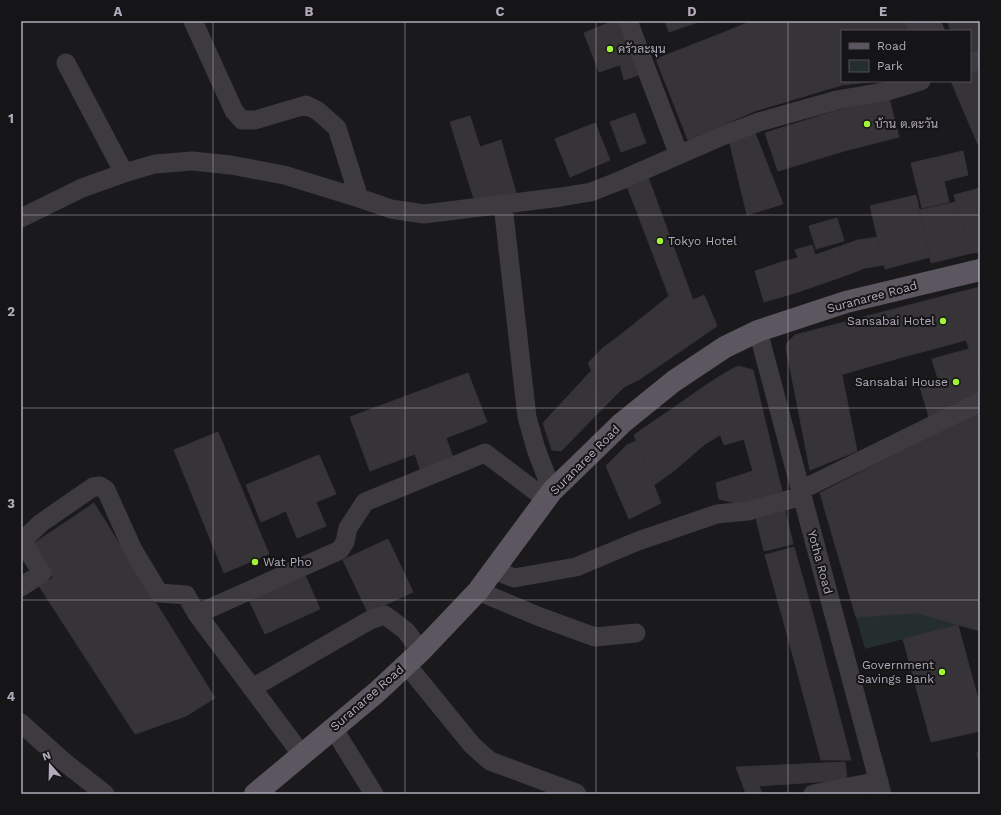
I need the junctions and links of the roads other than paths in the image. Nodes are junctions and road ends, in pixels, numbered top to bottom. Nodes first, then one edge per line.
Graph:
1 (193, 21) edge
2 (628, 21) edge
3 (66, 63) dead end
4 (918, 82) edge
5 (679, 155) junction
6 (124, 173) junction
7 (359, 198) junction
8 (503, 205) junction
9 (21, 218) edge
10 (980, 270) edge
11 (758, 331) junction
12 (980, 402) edge
13 (801, 493) junction
14 (549, 495) junction
15 (494, 570) junction
16 (21, 587) edge
17 (478, 591) junction
18 (197, 614) junction
19 (636, 633) dead end
20 (414, 657) junction
21 (252, 688) junction
22 (21, 723) edge
23 (332, 728) junction
24 (302, 755) junction
25 (881, 787) edge
26 (105, 794) edge
27 (255, 794) edge
28 (374, 794) edge
29 (577, 794) edge
30 (813, 794) edge

1 - 7 street
2 - 5 street
3 - 6 street
4 - 5 street
5 - 8 street
6 - 7 street
6 - 9 street
7 - 8 street
8 - 14 street
10 - 11 main road, Suranaree Road
11 - 13 street, Yotha Road
11 - 14 main road, Suranaree Road
12 - 13 street
13 - 15 street
13 - 25 street, Yotha Road
14 - 15 main road, Suranaree Road
14 - 18 street
15 - 17 main road, Suranaree Road
16 - 18 street
17 - 19 street
17 - 20 main road, Suranaree Road
18 - 21 street
20 - 21 street
20 - 23 main road, Suranaree Road
20 - 29 street
21 - 24 street
22 - 26 street
23 - 24 main road, Suranaree Road
23 - 28 street
24 - 27 main road, Suranaree Road
25 - 30 street

